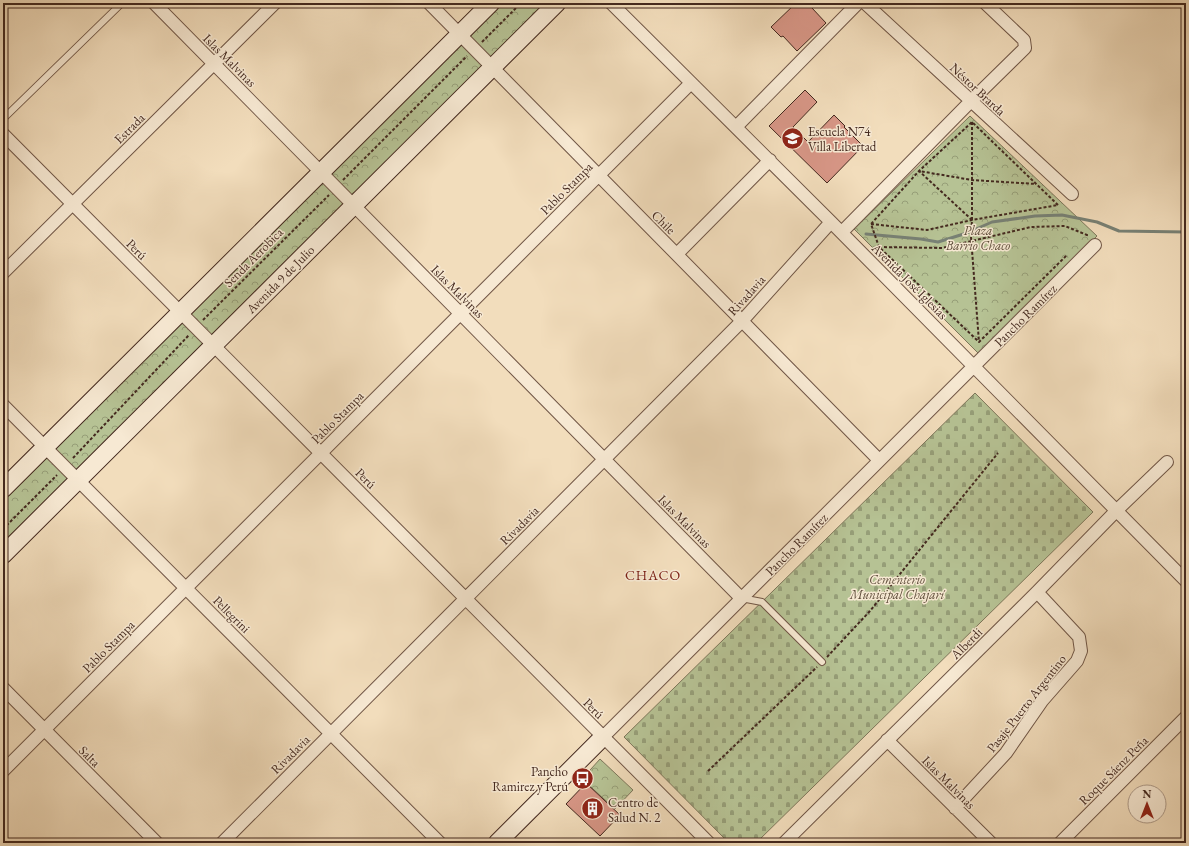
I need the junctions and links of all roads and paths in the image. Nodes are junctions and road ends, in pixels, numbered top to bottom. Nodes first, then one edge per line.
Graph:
1 (122, 3) edge
2 (154, 3) edge
3 (274, 3) edge
4 (429, 3) edge
5 (491, 3) edge
6 (521, 3) edge
7 (557, 3) edge
8 (611, 3) edge
9 (858, 3) edge
10 (865, 3) edge
11 (985, 3) edge
12 (460, 34) junction
13 (475, 49) junction
14 (214, 63) junction
15 (492, 67) junction
16 (691, 83) junction
17 (971, 101) junction
18 (3, 119) edge
19 (972, 122) junction
20 (736, 127) junction
21 (3, 134) edge
22 (770, 160) junction
23 (919, 171) junction
24 (321, 172) junction
25 (599, 175) junction
26 (972, 180) junction
27 (1037, 184) junction
28 (336, 187) junction
29 (1072, 194) dead end
30 (73, 204) junction
31 (354, 205) junction
32 (972, 220) junction
33 (831, 222) junction
34 (871, 224) junction
35 (842, 232) junction
36 (971, 241) junction
37 (1082, 241) dead end
38 (1095, 245) dead end
39 (879, 247) junction
40 (1070, 252) dead end
41 (677, 254) junction
42 (3, 273) edge
43 (181, 312) junction
44 (460, 313) junction
45 (742, 321) junction
46 (196, 327) junction
47 (979, 342) junction
48 (214, 345) junction
49 (974, 366) junction
50 (3, 405) edge
51 (45, 447) junction
52 (321, 453) junction
53 (998, 453) dead end
54 (604, 459) junction
55 (879, 460) junction
56 (1167, 462) dead end
57 (64, 467) junction
58 (78, 480) junction
59 (3, 489) edge
60 (1116, 511) junction
61 (3, 529) edge
62 (3, 555) edge
63 (1186, 581) edge
64 (186, 588) junction
65 (1037, 592) junction
66 (741, 598) junction
67 (466, 599) junction
68 (822, 662) junction
69 (3, 688) edge
70 (1186, 717) edge
71 (44, 730) junction
72 (331, 734) junction
73 (603, 737) junction
74 (887, 740) junction
75 (3, 770) edge
76 (708, 771) dead end
77 (955, 808) junction
78 (156, 843) edge
79 (222, 843) edge
80 (440, 843) edge
81 (496, 843) edge
82 (709, 843) edge
83 (784, 843) edge
84 (991, 843) edge
85 (1060, 843) edge

1 - 18 lane
2 - 14 street, Islas Malvinas
3 - 14 street, Estrada
4 - 12 street, Chile
5 - 12 main road
6 - 13 path, Senda Aerobica
7 - 15 main road, Avenida 9 de Julio
8 - 16 street, Avenida José Iglesias
9 - 20 street
10 - 17 street, Néstor Brarda
11 - 17 street
12 - 13 street, Chile
12 - 24 main road
13 - 15 street, Chile
13 - 28 path, Senda Aerobica
14 - 24 street, Islas Malvinas
14 - 30 street, Estrada
15 - 25 street, Chile
15 - 31 main road, Avenida 9 de Julio
16 - 20 street, Avenida José Iglesias
16 - 25 street, Pablo Stampa
17 - 29 street, Néstor Brarda
17 - 35 street
19 - 23 path
19 - 26 path
19 - 27 path
20 - 22 street, Avenida José Iglesias
21 - 30 street, Perú
22 - 33 street, Avenida José Iglesias
22 - 41 street
23 - 26 path
23 - 32 path
23 - 34 path
24 - 28 street, Islas Malvinas
24 - 43 main road
25 - 41 street, Chile
25 - 44 street, Pablo Stampa
26 - 27 path
26 - 32 path
27 - 32 path
28 - 31 street, Islas Malvinas
28 - 46 path, Senda Aerobica
30 - 42 street, Estrada
30 - 43 street, Perú
31 - 44 street, Islas Malvinas
31 - 48 main road, Avenida 9 de Julio
32 - 34 path
32 - 36 path
33 - 35 street, Avenida José Iglesias
33 - 45 street, Rivadavia
34 - 39 path
35 - 49 street, Avenida José Iglesias
36 - 37 path
36 - 39 path
36 - 47 path
38 - 49 street, Pancho Ramírez
39 - 47 path
40 - 47 path
41 - 45 street, Chile
43 - 46 street, Perú
43 - 51 main road
44 - 52 street, Pablo Stampa
44 - 54 street, Islas Malvinas
45 - 54 street, Rivadavia
45 - 55 street, Chile
46 - 48 street, Perú
46 - 57 path, Senda Aerobica
48 - 52 street, Perú
48 - 58 main road, Avenida 9 de Julio
49 - 55 street, Pancho Ramírez
49 - 60 street, Avenida José Iglesias
50 - 51 street, Pellegrini
51 - 57 street, Pellegrini
51 - 59 main road
52 - 64 street, Pablo Stampa
52 - 67 street, Perú
53 - 68 path
54 - 66 street, Islas Malvinas
54 - 67 street, Rivadavia
55 - 66 street, Pancho Ramírez
56 - 60 street, Alberdi
57 - 58 street, Pellegrini
57 - 61 path, Senda Aerobica
58 - 62 main road, Avenida 9 de Julio
58 - 64 street, Pellegrini
60 - 63 street, Avenida José Iglesias
60 - 65 street, Alberdi
64 - 71 street, Pablo Stampa
64 - 72 street, Pellegrini
65 - 74 street, Alberdi
65 - 77 street, Pasaje Puerto Argentino
66 - 68 lane
66 - 73 street, Pancho Ramírez
67 - 72 street, Rivadavia
67 - 73 street, Perú
68 - 76 path
69 - 71 street, Salta
70 - 85 street, Roque Sáenz Peña
71 - 75 street, Pablo Stampa
71 - 78 street, Salta
72 - 79 street, Rivadavia
72 - 80 street, Pellegrini
73 - 81 main road, Pancho Ramírez
73 - 82 street, Perú
74 - 77 street, Islas Malvinas
74 - 83 street, Alberdi
77 - 84 street, Islas Malvinas

